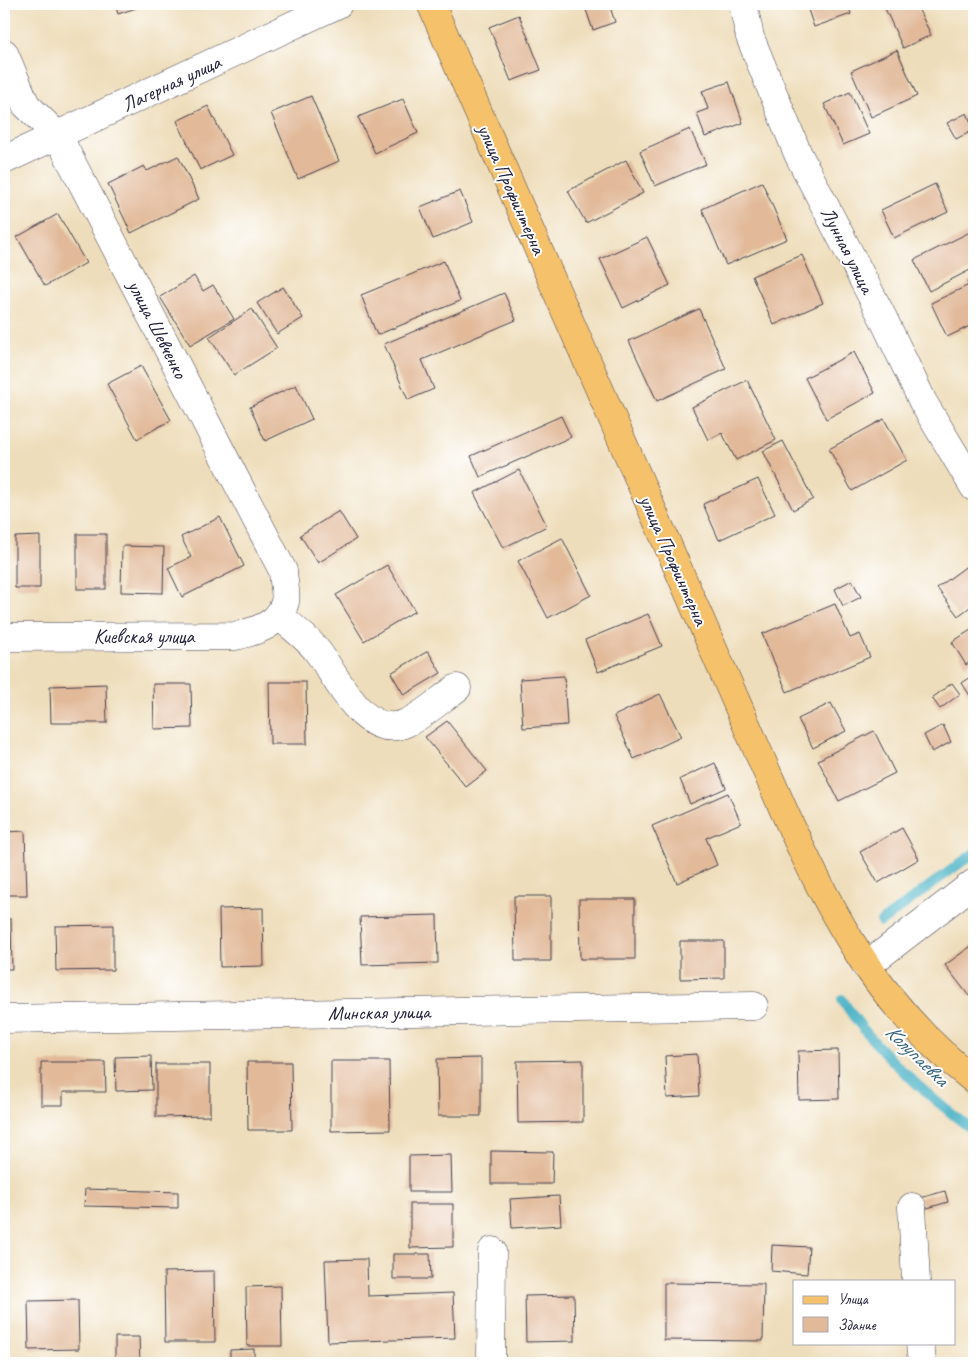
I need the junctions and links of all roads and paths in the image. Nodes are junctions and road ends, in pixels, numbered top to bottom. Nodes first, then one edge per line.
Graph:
1 (338, 4) edge
2 (431, 4) edge
3 (743, 4) edge
4 (4, 54) edge
5 (58, 136) junction
6 (4, 160) edge
7 (974, 487) edge
8 (279, 615) junction
9 (4, 637) edge
10 (457, 688) dead end
11 (974, 882) edge
12 (866, 966) junction
13 (754, 1006) dead end
14 (4, 1019) edge
15 (974, 1080) edge
16 (912, 1207) dead end
17 (492, 1251) dead end
18 (916, 1280) edge
19 (920, 1344) edge
20 (491, 1363) edge
21 (922, 1363) edge

1 - 5 street, Лагерная улица
2 - 12 main road, улица Профинтерна
3 - 7 street, Лунная улица
4 - 5 street, улица Шевченко
5 - 6 street, Лагерная улица
5 - 8 street, улица Шевченко
8 - 9 street, Киевская улица
8 - 10 street
11 - 12 street
12 - 15 main road, улица Профинтерна
13 - 14 street, Минская улица
16 - 18 street
17 - 20 street
19 - 21 street

